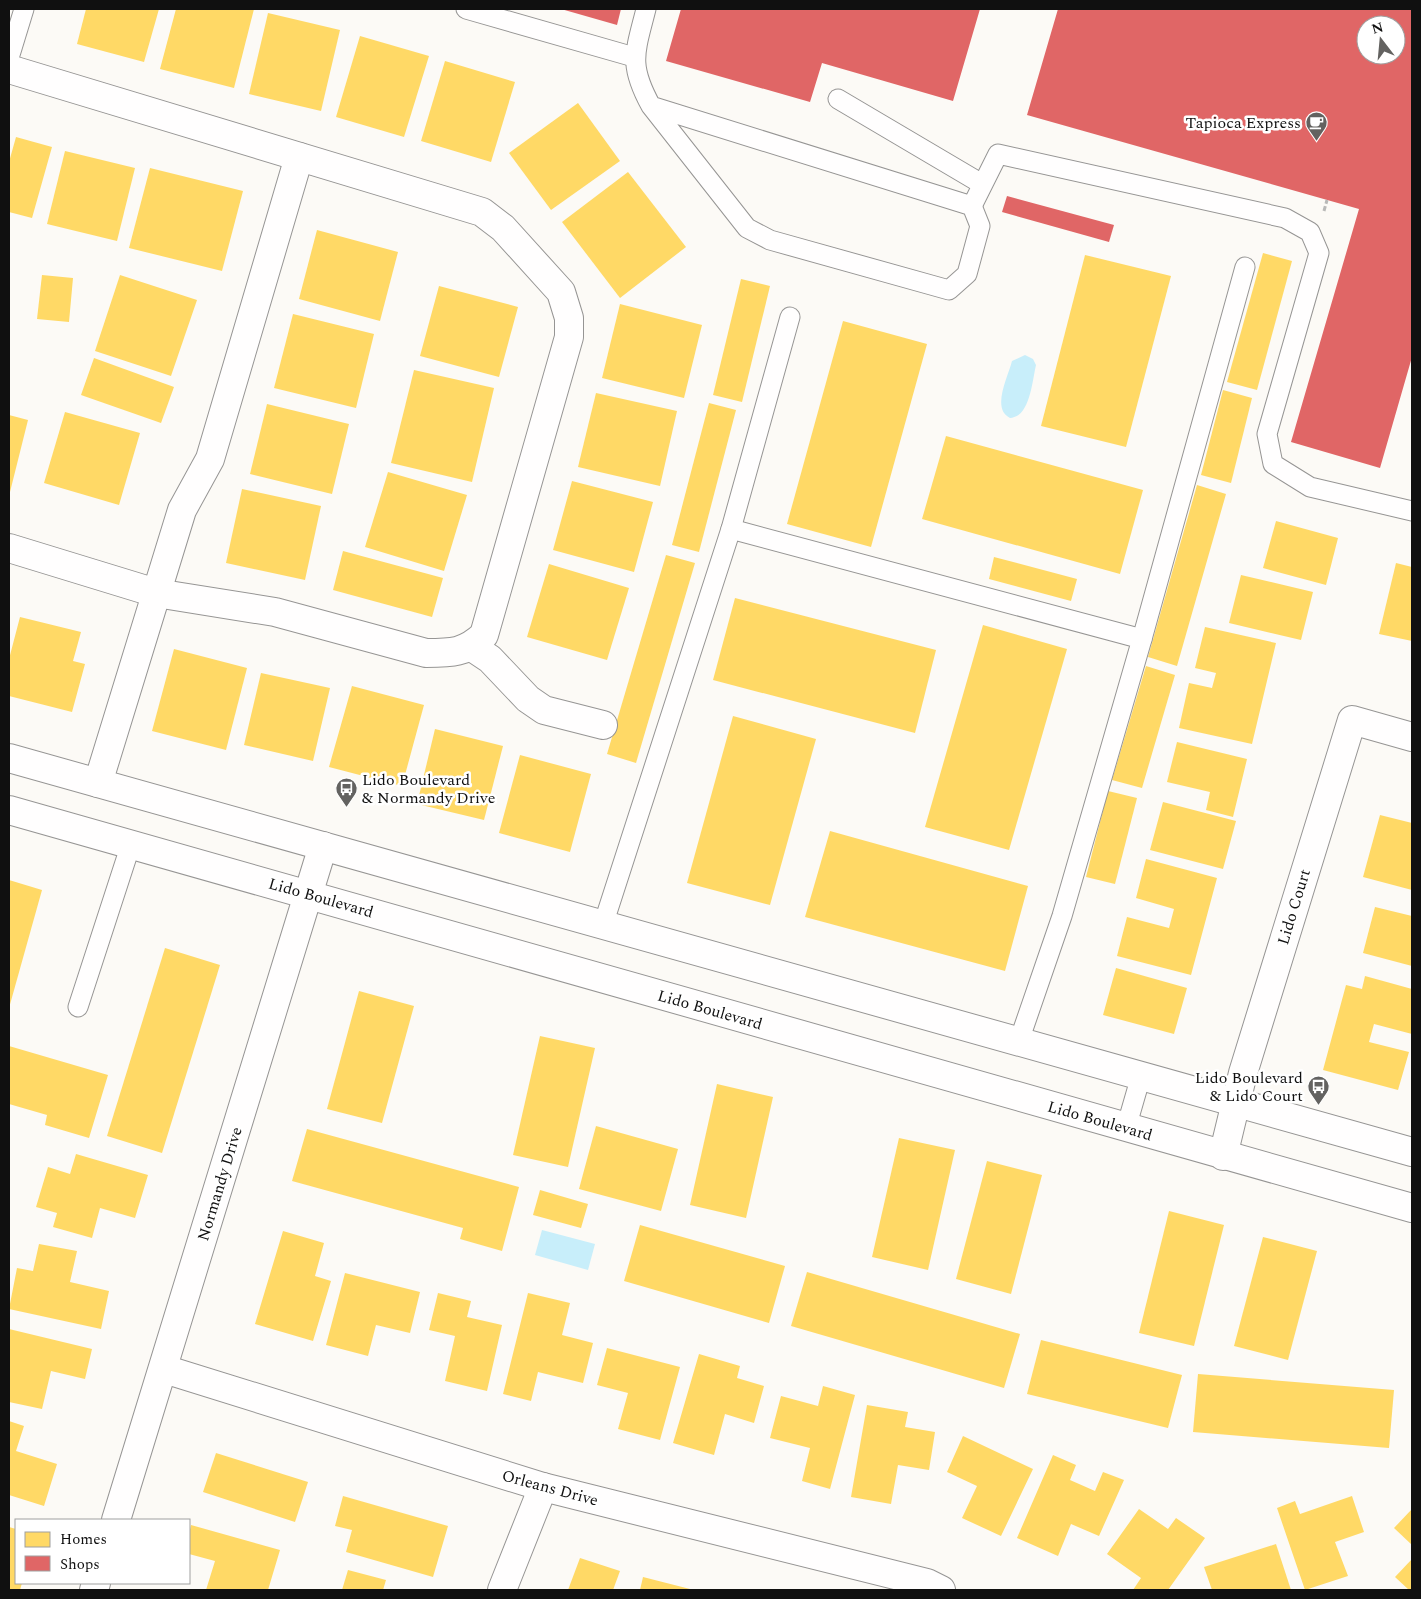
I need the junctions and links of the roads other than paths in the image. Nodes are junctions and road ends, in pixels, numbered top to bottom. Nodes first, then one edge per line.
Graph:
1 (24, 9) edge
2 (466, 9) edge
3 (646, 9) edge
4 (634, 57) junction
5 (9, 58) edge
6 (9, 69) edge
7 (838, 99) dead end
8 (651, 106) junction
9 (298, 157) junction
10 (982, 184) junction
11 (972, 206) junction
12 (1245, 267) dead end
13 (790, 317) dead end
14 (1412, 511) edge
15 (731, 529) junction
16 (9, 548) edge
17 (156, 593) junction
18 (1142, 639) junction
19 (472, 647) junction
20 (603, 725) dead end
21 (1412, 737) edge
22 (9, 758) edge
23 (98, 783) junction
24 (9, 810) edge
25 (131, 844) junction
26 (324, 846) junction
27 (309, 894) junction
28 (603, 925) junction
29 (78, 1007) dead end
30 (1020, 1041) junction
31 (1141, 1076) junction
32 (1236, 1103) junction
33 (1126, 1128) junction
34 (1412, 1152) edge
35 (1223, 1156) junction
36 (1412, 1208) edge
37 (164, 1368) junction
38 (543, 1487) junction
39 (116, 1519) edge
40 (502, 1590) edge
41 (941, 1590) edge

1 - 5 lane
2 - 4 lane
3 - 4 lane
4 - 8 lane
6 - 9 street
7 - 10 lane
8 - 11 lane
8 - 11 lane
9 - 17 street
9 - 19 street
10 - 11 lane
10 - 14 lane
12 - 18 lane
13 - 15 lane
15 - 18 lane
15 - 28 lane
16 - 17 street
17 - 19 street
17 - 23 street
18 - 30 lane
19 - 20 street
21 - 32 street, Lido Court
22 - 23 street
23 - 26 street
24 - 25 street, Lido Boulevard
25 - 27 street, Lido Boulevard
25 - 29 lane
26 - 27 street, Normandy Drive
26 - 28 street
27 - 33 street, Lido Boulevard
27 - 37 street, Normandy Drive
28 - 30 street
30 - 31 street
31 - 32 street
31 - 33 lane
32 - 34 street
32 - 35 street, Lido Court
33 - 35 street, Lido Boulevard
35 - 36 street, Lido Boulevard
37 - 38 street, Orleans Drive
37 - 39 street, Normandy Drive
38 - 40 street
38 - 41 street, Orleans Drive

